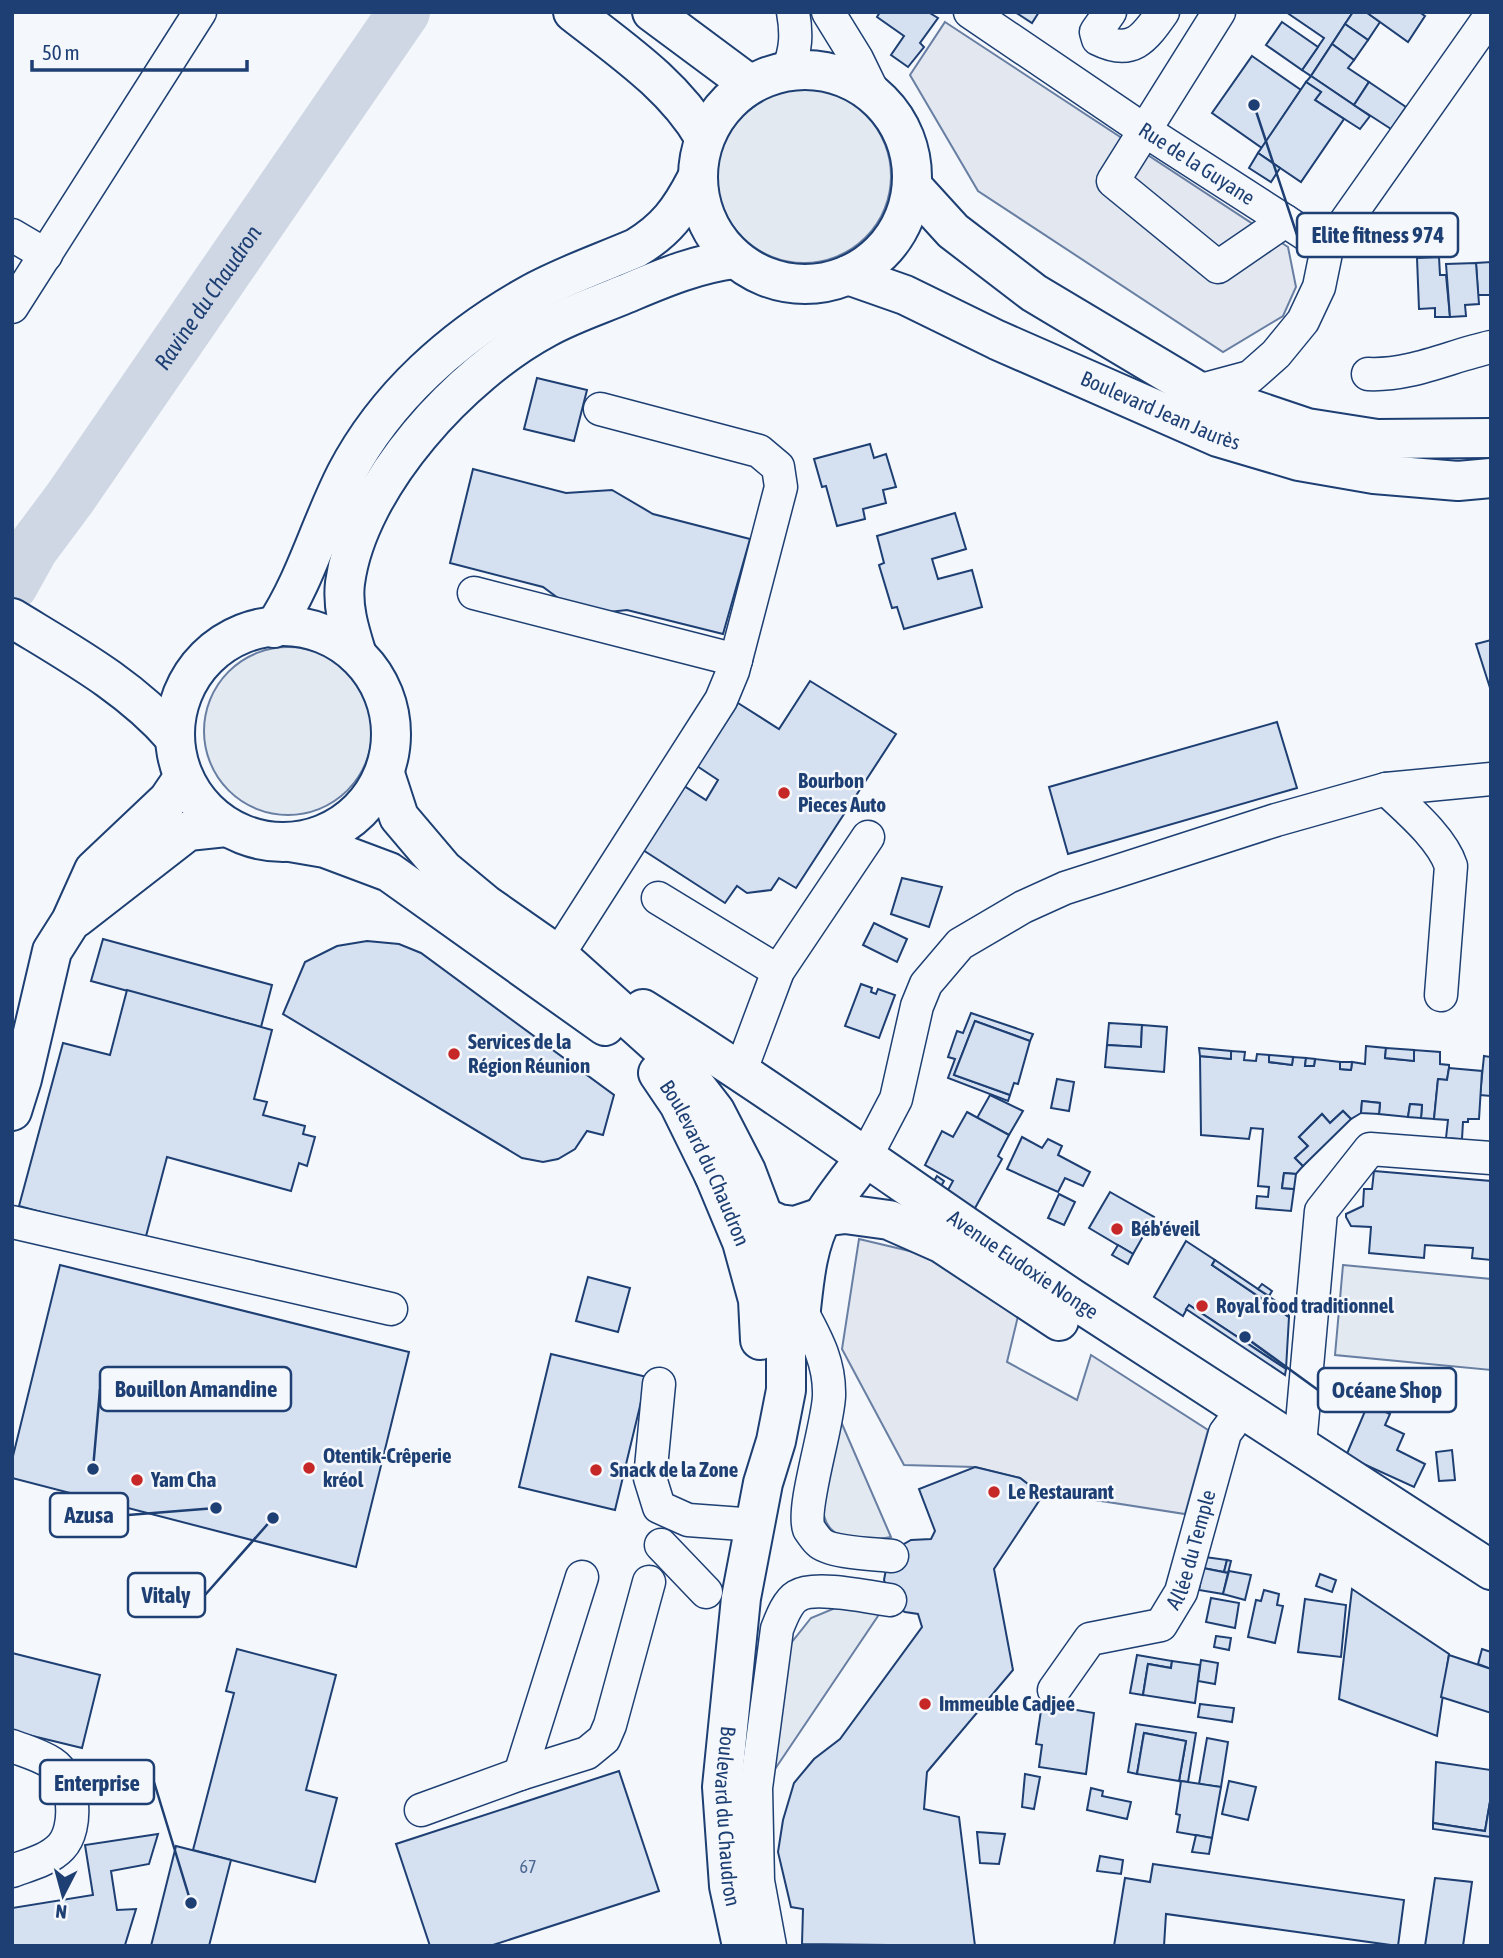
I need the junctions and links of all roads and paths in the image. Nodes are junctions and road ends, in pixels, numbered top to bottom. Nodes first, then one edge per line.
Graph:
1 (200, 12) edge
2 (652, 12) edge
3 (793, 12) edge
4 (828, 12) edge
5 (970, 12) edge
6 (1110, 12) edge
7 (1163, 12) edge
8 (1219, 12) edge
9 (1491, 15) edge
10 (582, 19) edge
11 (788, 70) junction
12 (749, 84) junction
13 (874, 94) junction
14 (1144, 130) junction
15 (704, 137) junction
16 (696, 180) junction
17 (912, 186) junction
18 (1285, 221) junction
19 (12, 235) edge
20 (1327, 248) junction
21 (46, 255) junction
22 (735, 259) junction
23 (848, 275) junction
24 (12, 307) edge
25 (1491, 346) edge
26 (1368, 374) dead end
27 (1198, 391) junction
28 (600, 409) dead end
29 (1491, 438) edge
30 (1491, 478) edge
31 (474, 593) dead end
32 (12, 618) edge
33 (274, 628) junction
34 (357, 655) junction
35 (736, 660) junction
36 (85, 662) junction
37 (192, 674) junction
38 (174, 737) junction
39 (385, 774) junction
40 (183, 778) junction
41 (1491, 779) edge
42 (1386, 789) junction
43 (226, 827) junction
44 (868, 837) dead end
45 (290, 842) junction
46 (658, 898) dead end
47 (72, 922) junction
48 (558, 955) junction
49 (778, 971) junction
50 (1441, 995) dead end
51 (741, 1070) junction
52 (12, 1111) edge
53 (865, 1158) junction
54 (1491, 1158) edge
55 (714, 1175) junction
56 (822, 1217) junction
57 (763, 1218) junction
58 (12, 1222) edge
59 (391, 1309) dead end
60 (801, 1310) junction
61 (659, 1384) dead end
62 (786, 1390) junction
63 (1231, 1425) junction
64 (1300, 1445) junction
65 (763, 1483) junction
66 (756, 1525) junction
67 (661, 1545) dead end
68 (892, 1556) dead end
69 (1491, 1570) edge
70 (582, 1577) dead end
71 (649, 1581) dead end
72 (706, 1592) dead end
73 (1491, 1598) edge
74 (890, 1600) dead end
75 (1054, 1690) dead end
76 (12, 1745) edge
77 (520, 1773) junction
78 (421, 1810) dead end
79 (12, 1871) edge
80 (743, 1884) junction
81 (749, 1945) edge

1 - 21 street
2 - 12 main road
3 - 11 street
4 - 13 street
5 - 14 street, Rue de la Guyane
6 - 7 street
8 - 14 street
9 - 20 street
10 - 15 main road
11 - 12 main road
11 - 13 main road
12 - 15 main road
13 - 17 main road
14 - 18 street, Rue de la Guyane
14 - 18 street
15 - 16 main road
16 - 22 main road
16 - 33 main road
17 - 23 main road
17 - 27 main road, Boulevard Jean Jaurès
18 - 20 street, Rue de la Guyane
19 - 21 street
20 - 27 street
21 - 24 street
22 - 23 main road
22 - 34 main road
23 - 30 main road, Boulevard Jean Jaurès
25 - 26 street
27 - 29 main road, Boulevard Jean Jaurès
28 - 35 street
31 - 35 street
32 - 36 main road
33 - 34 main road
33 - 37 main road
34 - 39 main road
35 - 48 street
36 - 37 main road
36 - 38 main road
37 - 38 main road
38 - 40 main road
39 - 45 main road
39 - 48 main road, Boulevard du Chaudron
40 - 43 main road
40 - 47 main road
41 - 42 street
42 - 50 street
42 - 53 street
43 - 45 main road
43 - 47 main road
44 - 49 street
45 - 55 main road, Boulevard du Chaudron
46 - 49 street
47 - 52 main road
48 - 51 main road, Avenue Eudoxie Nonge
48 - 57 main road, Boulevard du Chaudron
49 - 51 street
51 - 53 main road, Avenue Eudoxie Nonge
53 - 56 main road
53 - 64 main road, Avenue Eudoxie Nonge
54 - 64 street
55 - 57 main road, Avenue Eudoxie Nonge
55 - 65 main road, Boulevard du Chaudron
56 - 57 main road, Avenue Eudoxie Nonge
56 - 60 main road
56 - 63 main road, Avenue Eudoxie Nonge
57 - 62 main road, Boulevard du Chaudron
58 - 59 street
60 - 62 main road
60 - 68 street
61 - 66 street
62 - 65 main road, Boulevard du Chaudron
63 - 73 main road, Avenue Eudoxie Nonge
63 - 75 street, Allée du Temple
64 - 69 main road, Avenue Eudoxie Nonge
65 - 66 main road, Boulevard du Chaudron
66 - 80 main road, Boulevard du Chaudron
67 - 72 street
70 - 77 street
71 - 77 street
74 - 80 street
76 - 79 street
77 - 78 street
80 - 81 main road, Boulevard du Chaudron

